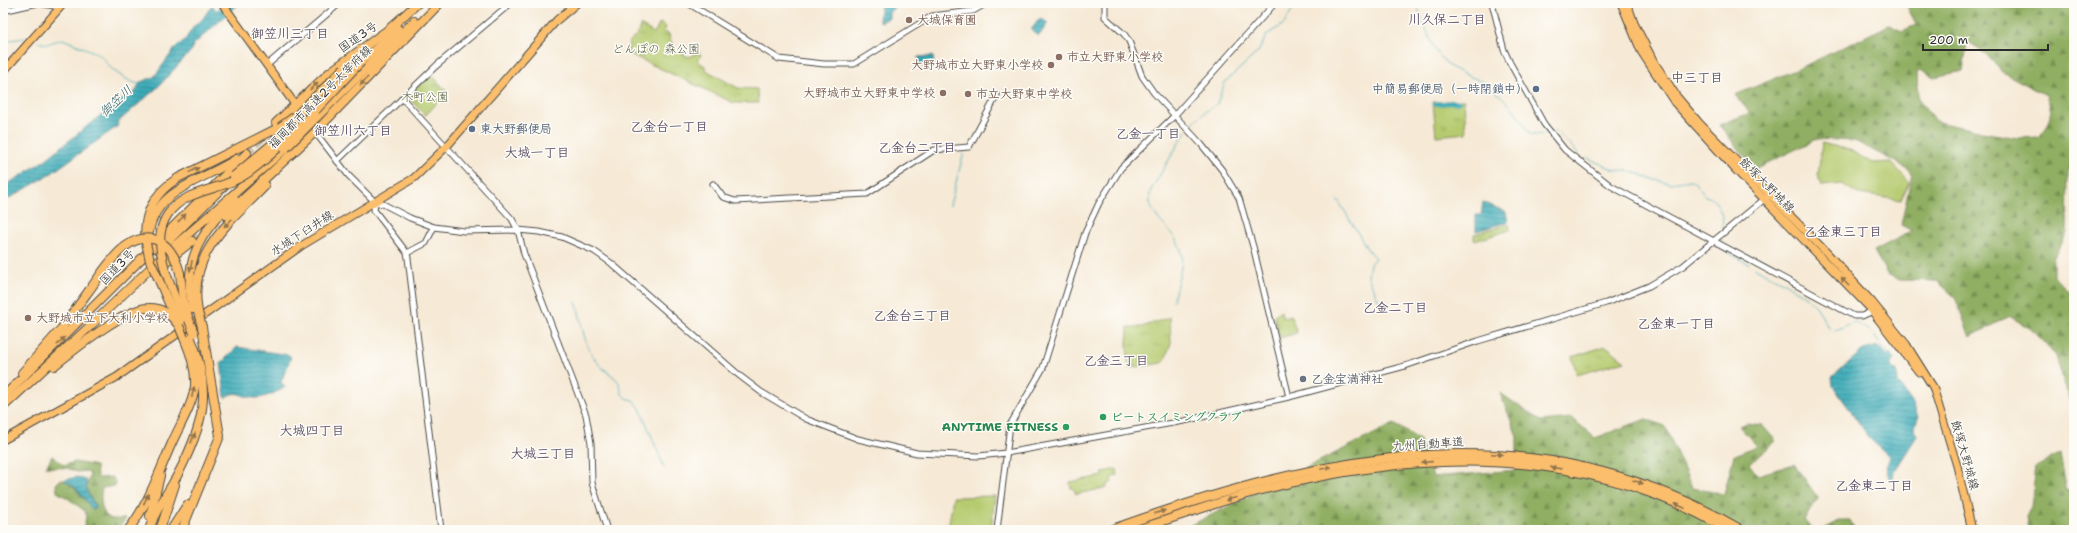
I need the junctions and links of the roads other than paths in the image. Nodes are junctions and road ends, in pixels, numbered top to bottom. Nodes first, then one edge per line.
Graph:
1 (222, 3) edge
2 (340, 3) edge
3 (418, 3) edge
4 (425, 3) edge
5 (434, 3) edge
6 (440, 3) edge
7 (511, 3) edge
8 (577, 3) edge
9 (688, 3) edge
10 (987, 3) edge
11 (1105, 3) edge
12 (1275, 3) edge
13 (1492, 3) edge
14 (1622, 3) edge
15 (1627, 3) edge
16 (62, 5) edge
17 (568, 6) edge
18 (3, 11) edge
19 (389, 29) junction
20 (361, 62) junction
21 (267, 65) junction
22 (3, 72) edge
23 (997, 95) dead end
24 (402, 98) junction
25 (295, 104) junction
26 (1174, 116) junction
27 (278, 125) junction
28 (315, 132) junction
29 (303, 144) junction
30 (447, 146) junction
31 (338, 161) junction
32 (713, 184) dead end
33 (1767, 197) junction
34 (375, 202) junction
35 (224, 210) junction
36 (434, 227) junction
37 (518, 230) junction
38 (192, 241) tunnel mouth
39 (1715, 241) junction
40 (147, 243) junction
41 (407, 253) junction
42 (1875, 310) junction
43 (189, 319) junction
44 (80, 322) junction
45 (87, 329) junction
46 (194, 333) junction
47 (3, 396) edge
48 (1289, 397) junction
49 (3, 408) edge
50 (3, 440) edge
51 (1006, 452) junction
52 (162, 466) junction
53 (178, 474) junction
54 (200, 484) junction
55 (128, 530) edge
56 (148, 530) edge
57 (160, 530) edge
58 (171, 530) edge
59 (182, 530) edge
60 (441, 530) edge
61 (607, 530) edge
62 (996, 530) edge
63 (1110, 530) edge
64 (1136, 530) edge
65 (1728, 530) edge
66 (1742, 530) edge
67 (1972, 530) edge

1 - 21 main road
2 - 21 street
3 - 19 highway, 国道3号
4 - 20 highway, 福岡都市高速2号太宰府線
5 - 35 highway, 福岡都市高速2号太宰府線, bridge
6 -> 28 highway
7 - 24 street
8 - 17 main road, 水城下臼井線
9 - 10 street
11 - 26 street
12 - 26 street
13 - 39 street
14 - 33 main road, 飯塚大野城線
15 - 33 main road, 飯塚大野城線
16 - 18 street
16 - 22 main road
17 - 30 main road, 水城下臼井線
25 -> 19 highway, 国道3号
19 - 27 highway, bridge
20 - 43 highway, bridge
20 - 44 highway, bridge
21 - 25 main road
23 - 32 street
24 - 30 street
24 - 31 street
25 - 27 highway, 国道3号
25 - 28 main road
26 - 48 street
26 - 51 street
40 -> 27 highway
28 - 29 highway
28 - 31 street
29 - 35 highway
29 -> 43 highway
30 - 34 main road, 水城下臼井線
30 - 37 street
31 - 34 street
33 - 39 street
33 - 42 main road, 飯塚大野城線
34 - 36 street
34 - 41 street
34 - 50 main road, 水城下臼井線
35 -> 43 highway
35 - 45 highway
36 - 37 street
36 - 41 street
37 - 51 street
37 - 61 street
38 - 45 highway, 国道3号
39 - 42 street
39 - 48 street
40 - 43 highway, bridge
44 -> 40 highway, 国道3号
41 - 60 street
42 - 67 main road, 飯塚大野城線
43 - 46 highway, bridge
43 - 46 highway
43 - 47 highway, bridge
43 - 49 highway
47 -> 44 highway, 国道3号
45 - 49 highway, 国道3号
52 -> 46 highway
53 -> 46 highway
46 - 54 highway
48 - 51 street
51 - 62 street
55 -> 52 highway
52 - 56 highway
53 - 56 highway
53 - 57 highway
54 - 58 highway
54 - 59 highway
63 -> 66 highway, 九州自動車道
65 -> 64 highway, 九州自動車道

